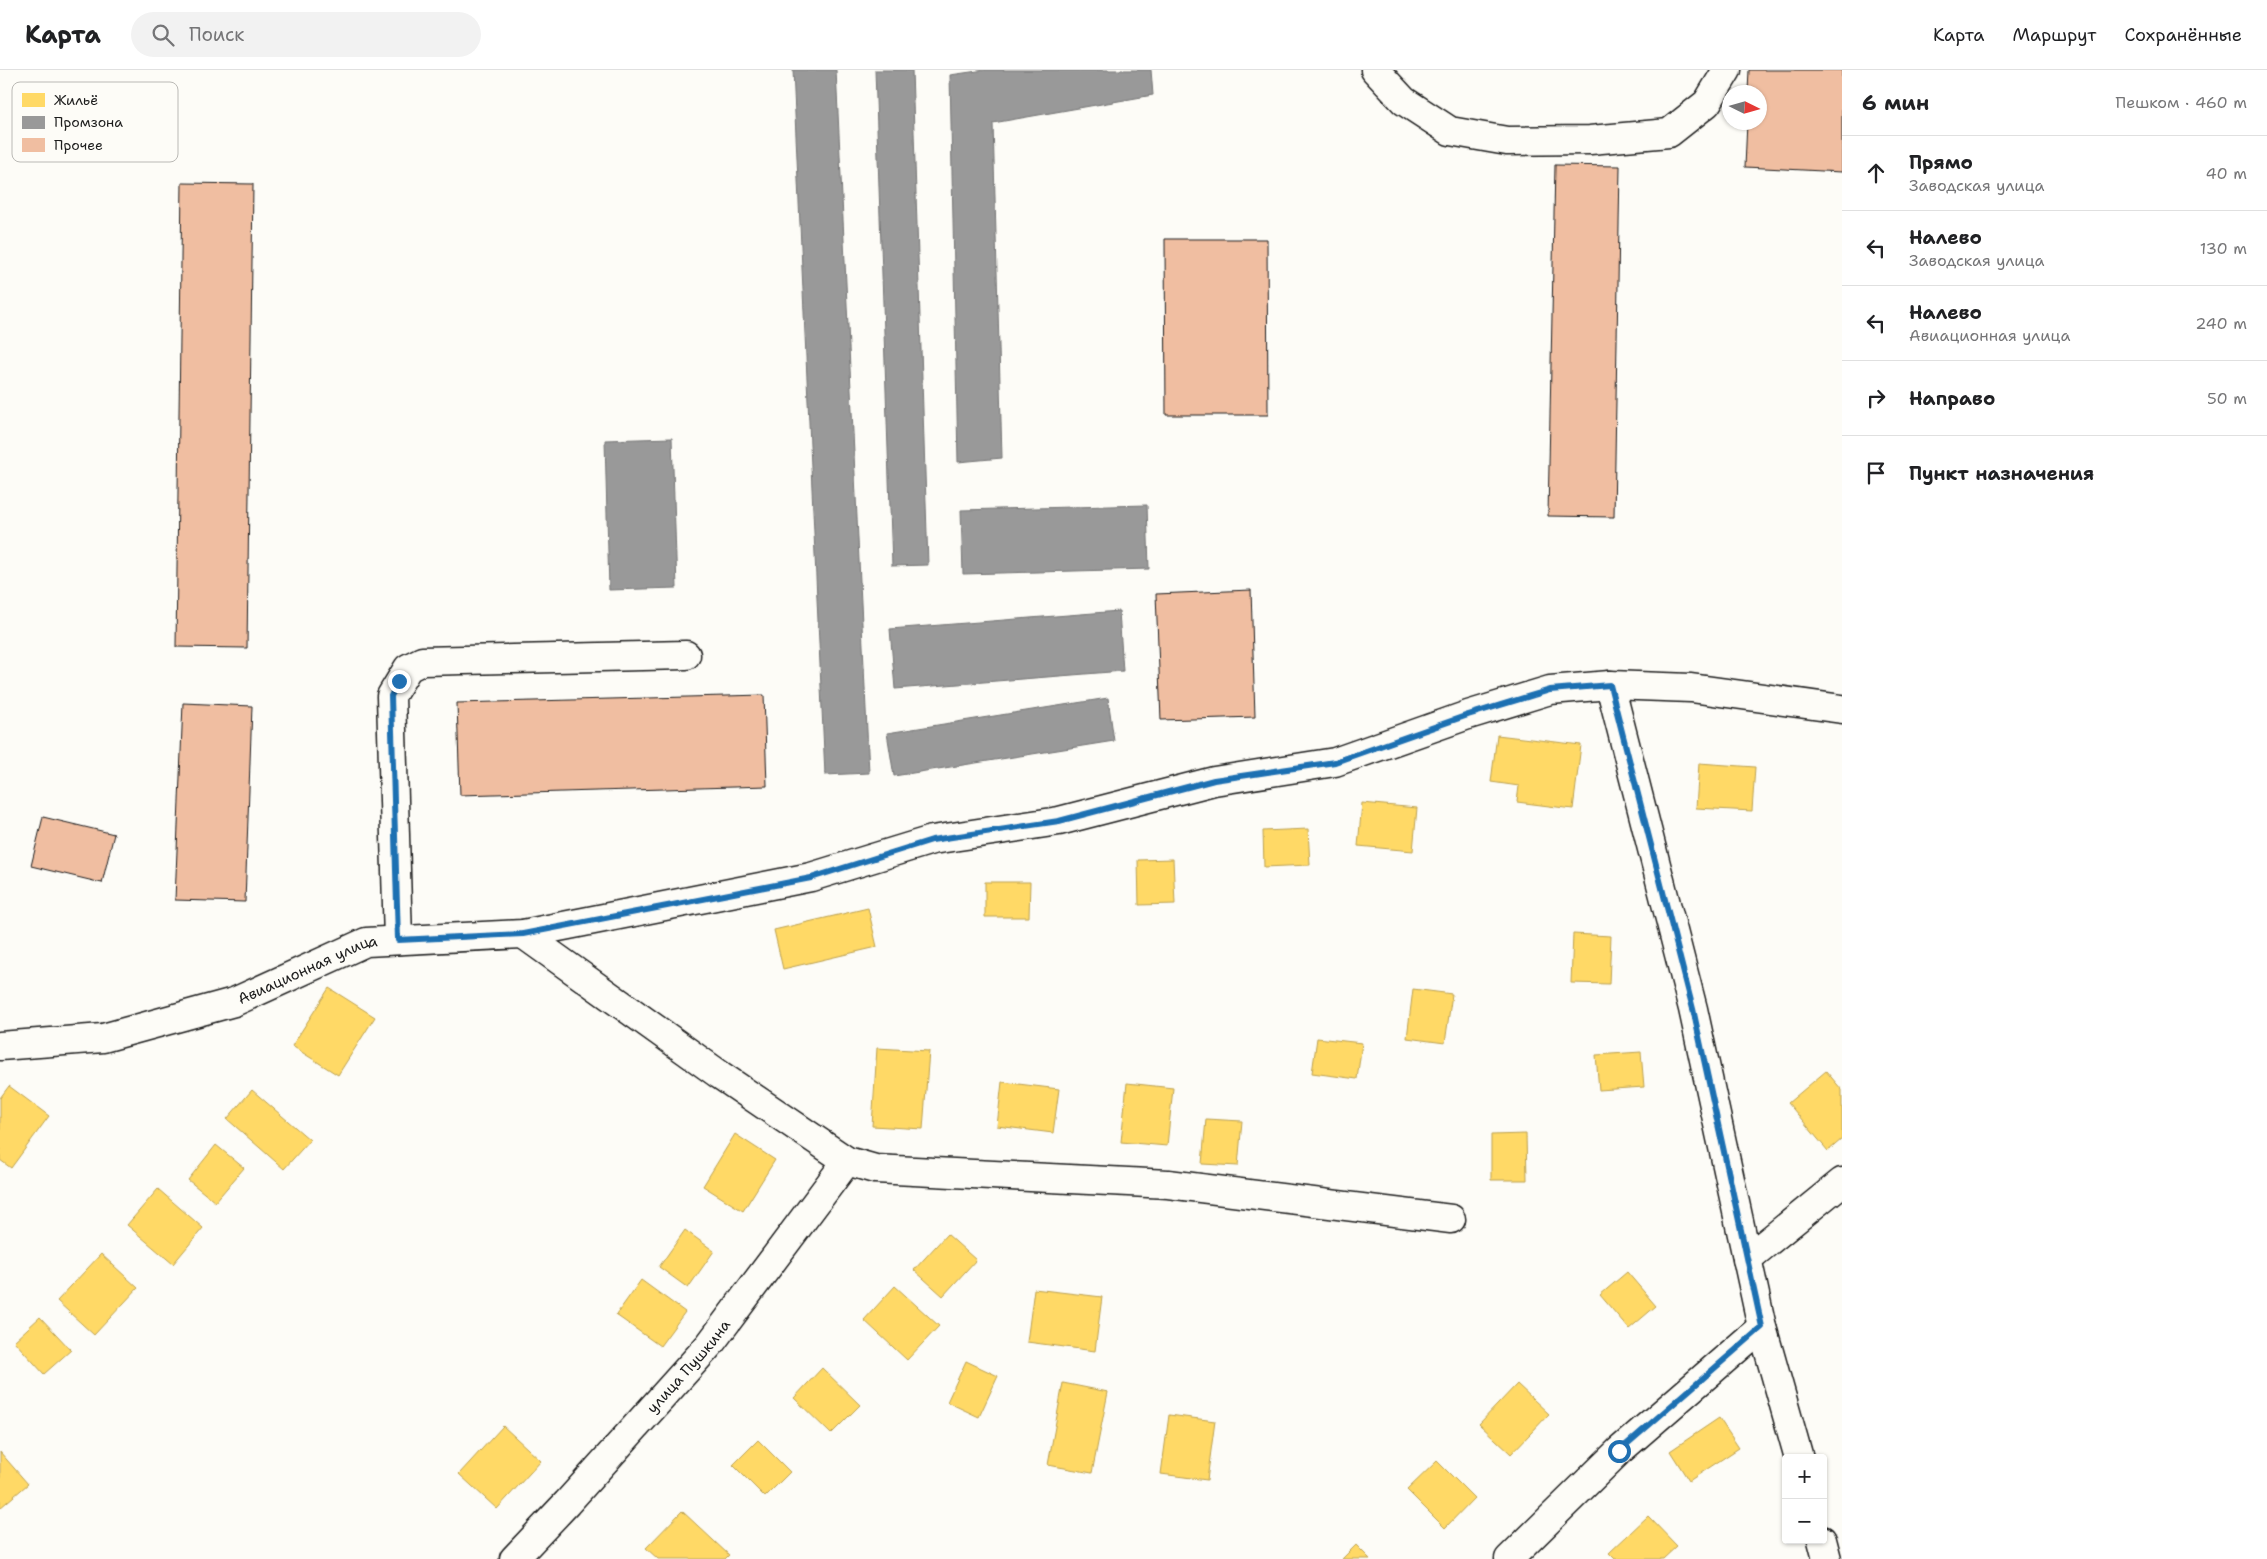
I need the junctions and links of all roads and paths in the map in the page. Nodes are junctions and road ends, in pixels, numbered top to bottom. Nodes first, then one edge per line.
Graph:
1 (1375, 70) edge
2 (1727, 70) edge
3 (686, 655) dead end
4 (1610, 685) junction
5 (1842, 709) edge
6 (523, 934) junction
7 (398, 940) junction
8 (0, 1046) edge
9 (847, 1161) junction
10 (1842, 1182) edge
11 (1451, 1219) dead end
12 (1747, 1259) junction
13 (1762, 1327) junction
14 (1798, 1454) edge
15 (1823, 1544) edge
16 (514, 1559) edge
17 (1509, 1559) edge
18 (1827, 1559) edge

1 - 2 street
3 - 7 street
4 - 5 street, Авиационная улица
4 - 6 street, Авиационная улица
4 - 12 street
6 - 7 street, Авиационная улица
6 - 9 street
7 - 8 street, Авиационная улица
9 - 11 street
9 - 16 street, улица Пушкина
10 - 12 street
12 - 13 street
13 - 14 street
13 - 17 street
15 - 18 street

